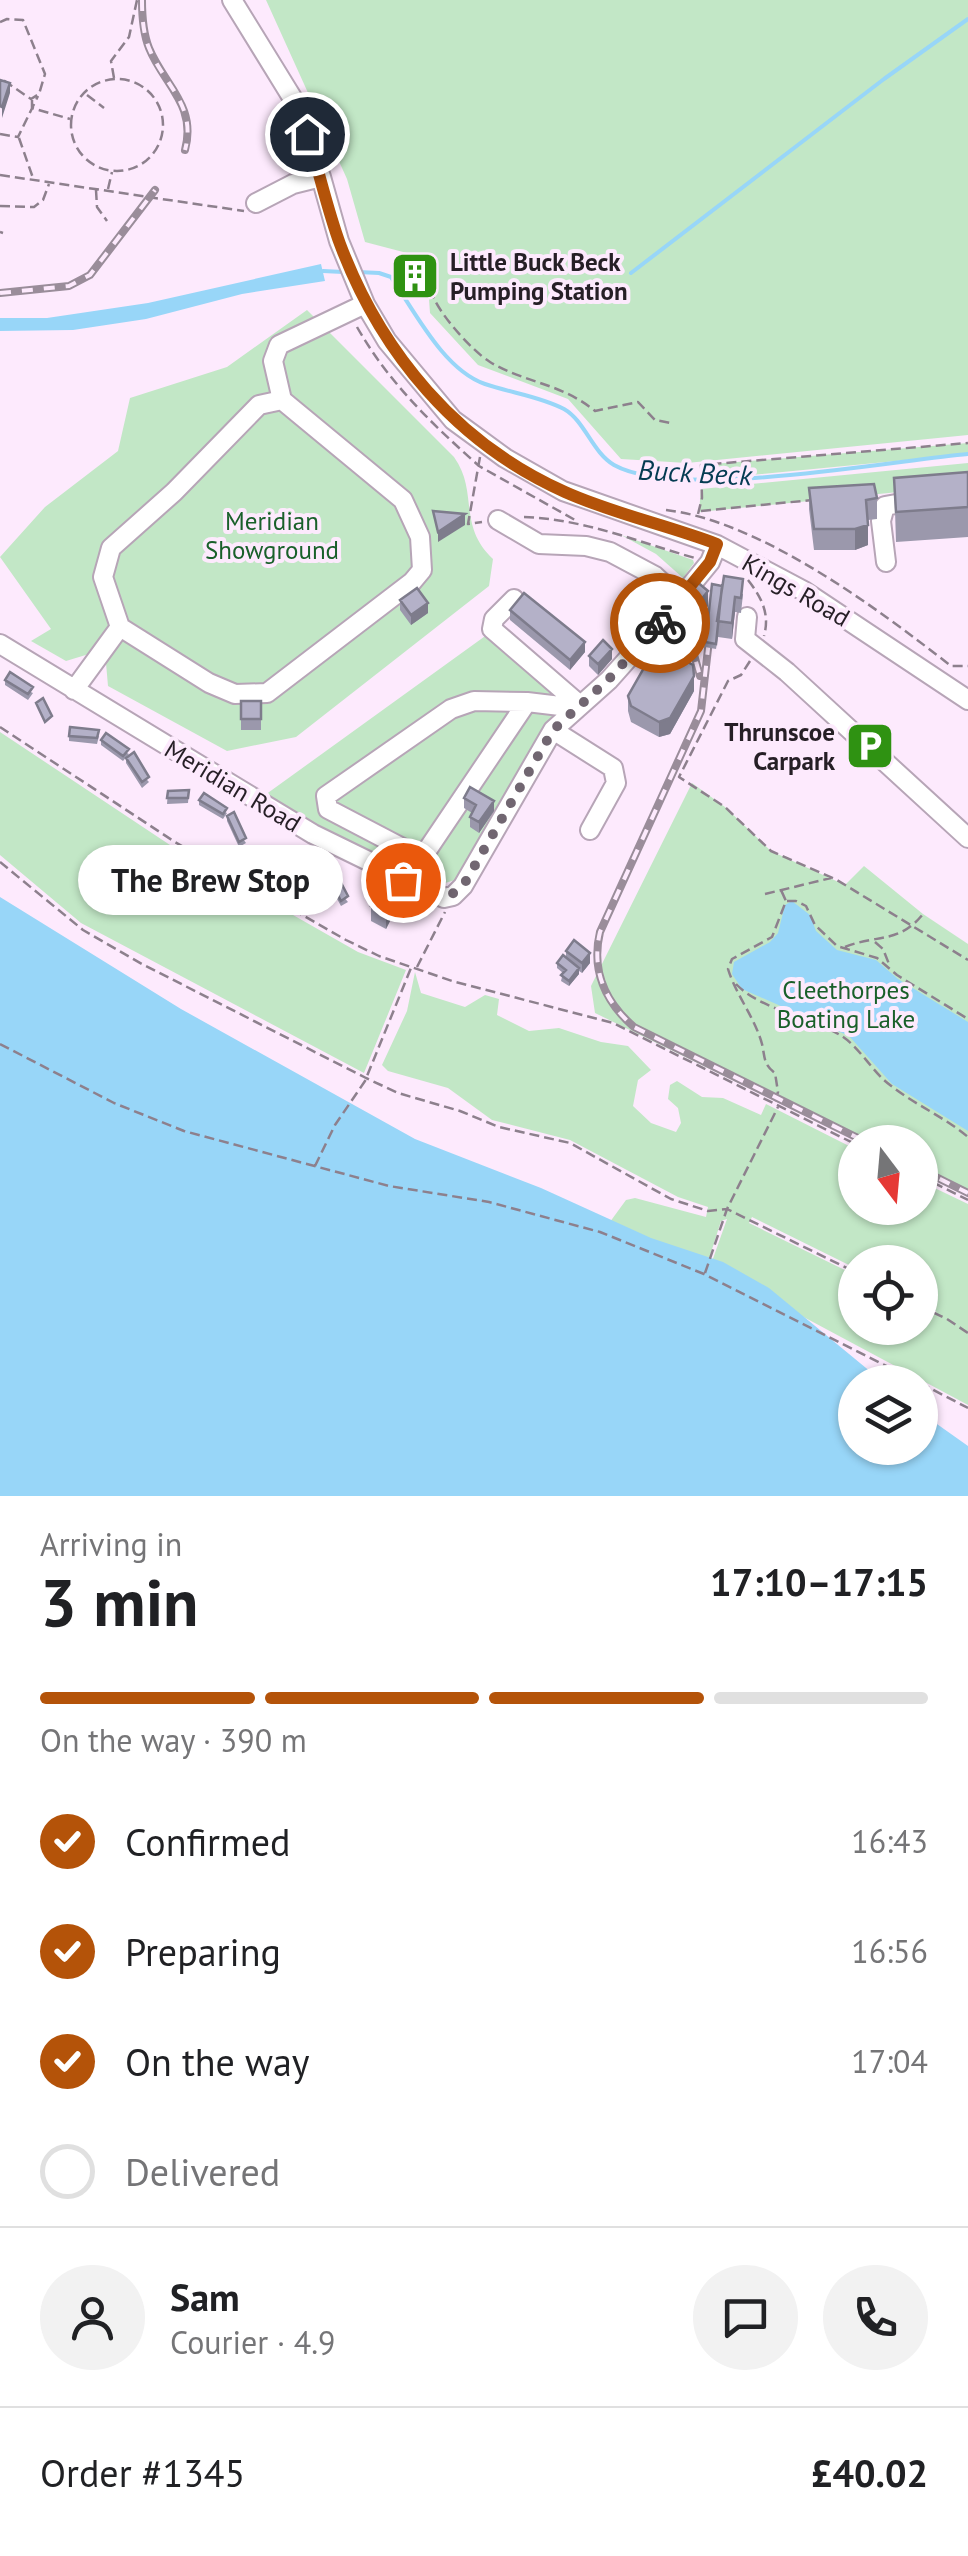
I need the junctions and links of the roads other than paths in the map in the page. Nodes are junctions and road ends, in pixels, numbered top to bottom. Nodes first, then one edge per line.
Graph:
1 (232, 0) edge
2 (321, 177) junction
3 (256, 202) dead end
4 (366, 304) junction
5 (282, 400) junction
6 (930, 499) edge
7 (498, 520) dead end
8 (717, 544) junction
9 (886, 562) dead end
10 (514, 599) edge
11 (680, 599) junction
12 (747, 617) dead end
13 (120, 627) junction
14 (0, 644) edge
15 (74, 690) junction
16 (966, 695) edge
17 (527, 702) junction
18 (578, 706) junction
19 (553, 730) junction
20 (590, 830) dead end
21 (967, 835) edge

1 - 2 street, Kings Road
2 - 3 street
2 - 4 street, Kings Road
4 - 5 street
4 - 8 street, Kings Road
5 - 13 street
5 - 13 street
6 - 9 street
7 - 11 street
8 - 11 street
8 - 16 street, Kings Road
10 - 18 street
11 - 18 street
12 - 21 street
13 - 15 street
14 - 15 street, Meridian Road
15 - 19 street, Meridian Road
17 - 17 street
17 - 18 street
18 - 19 street
19 - 20 street

